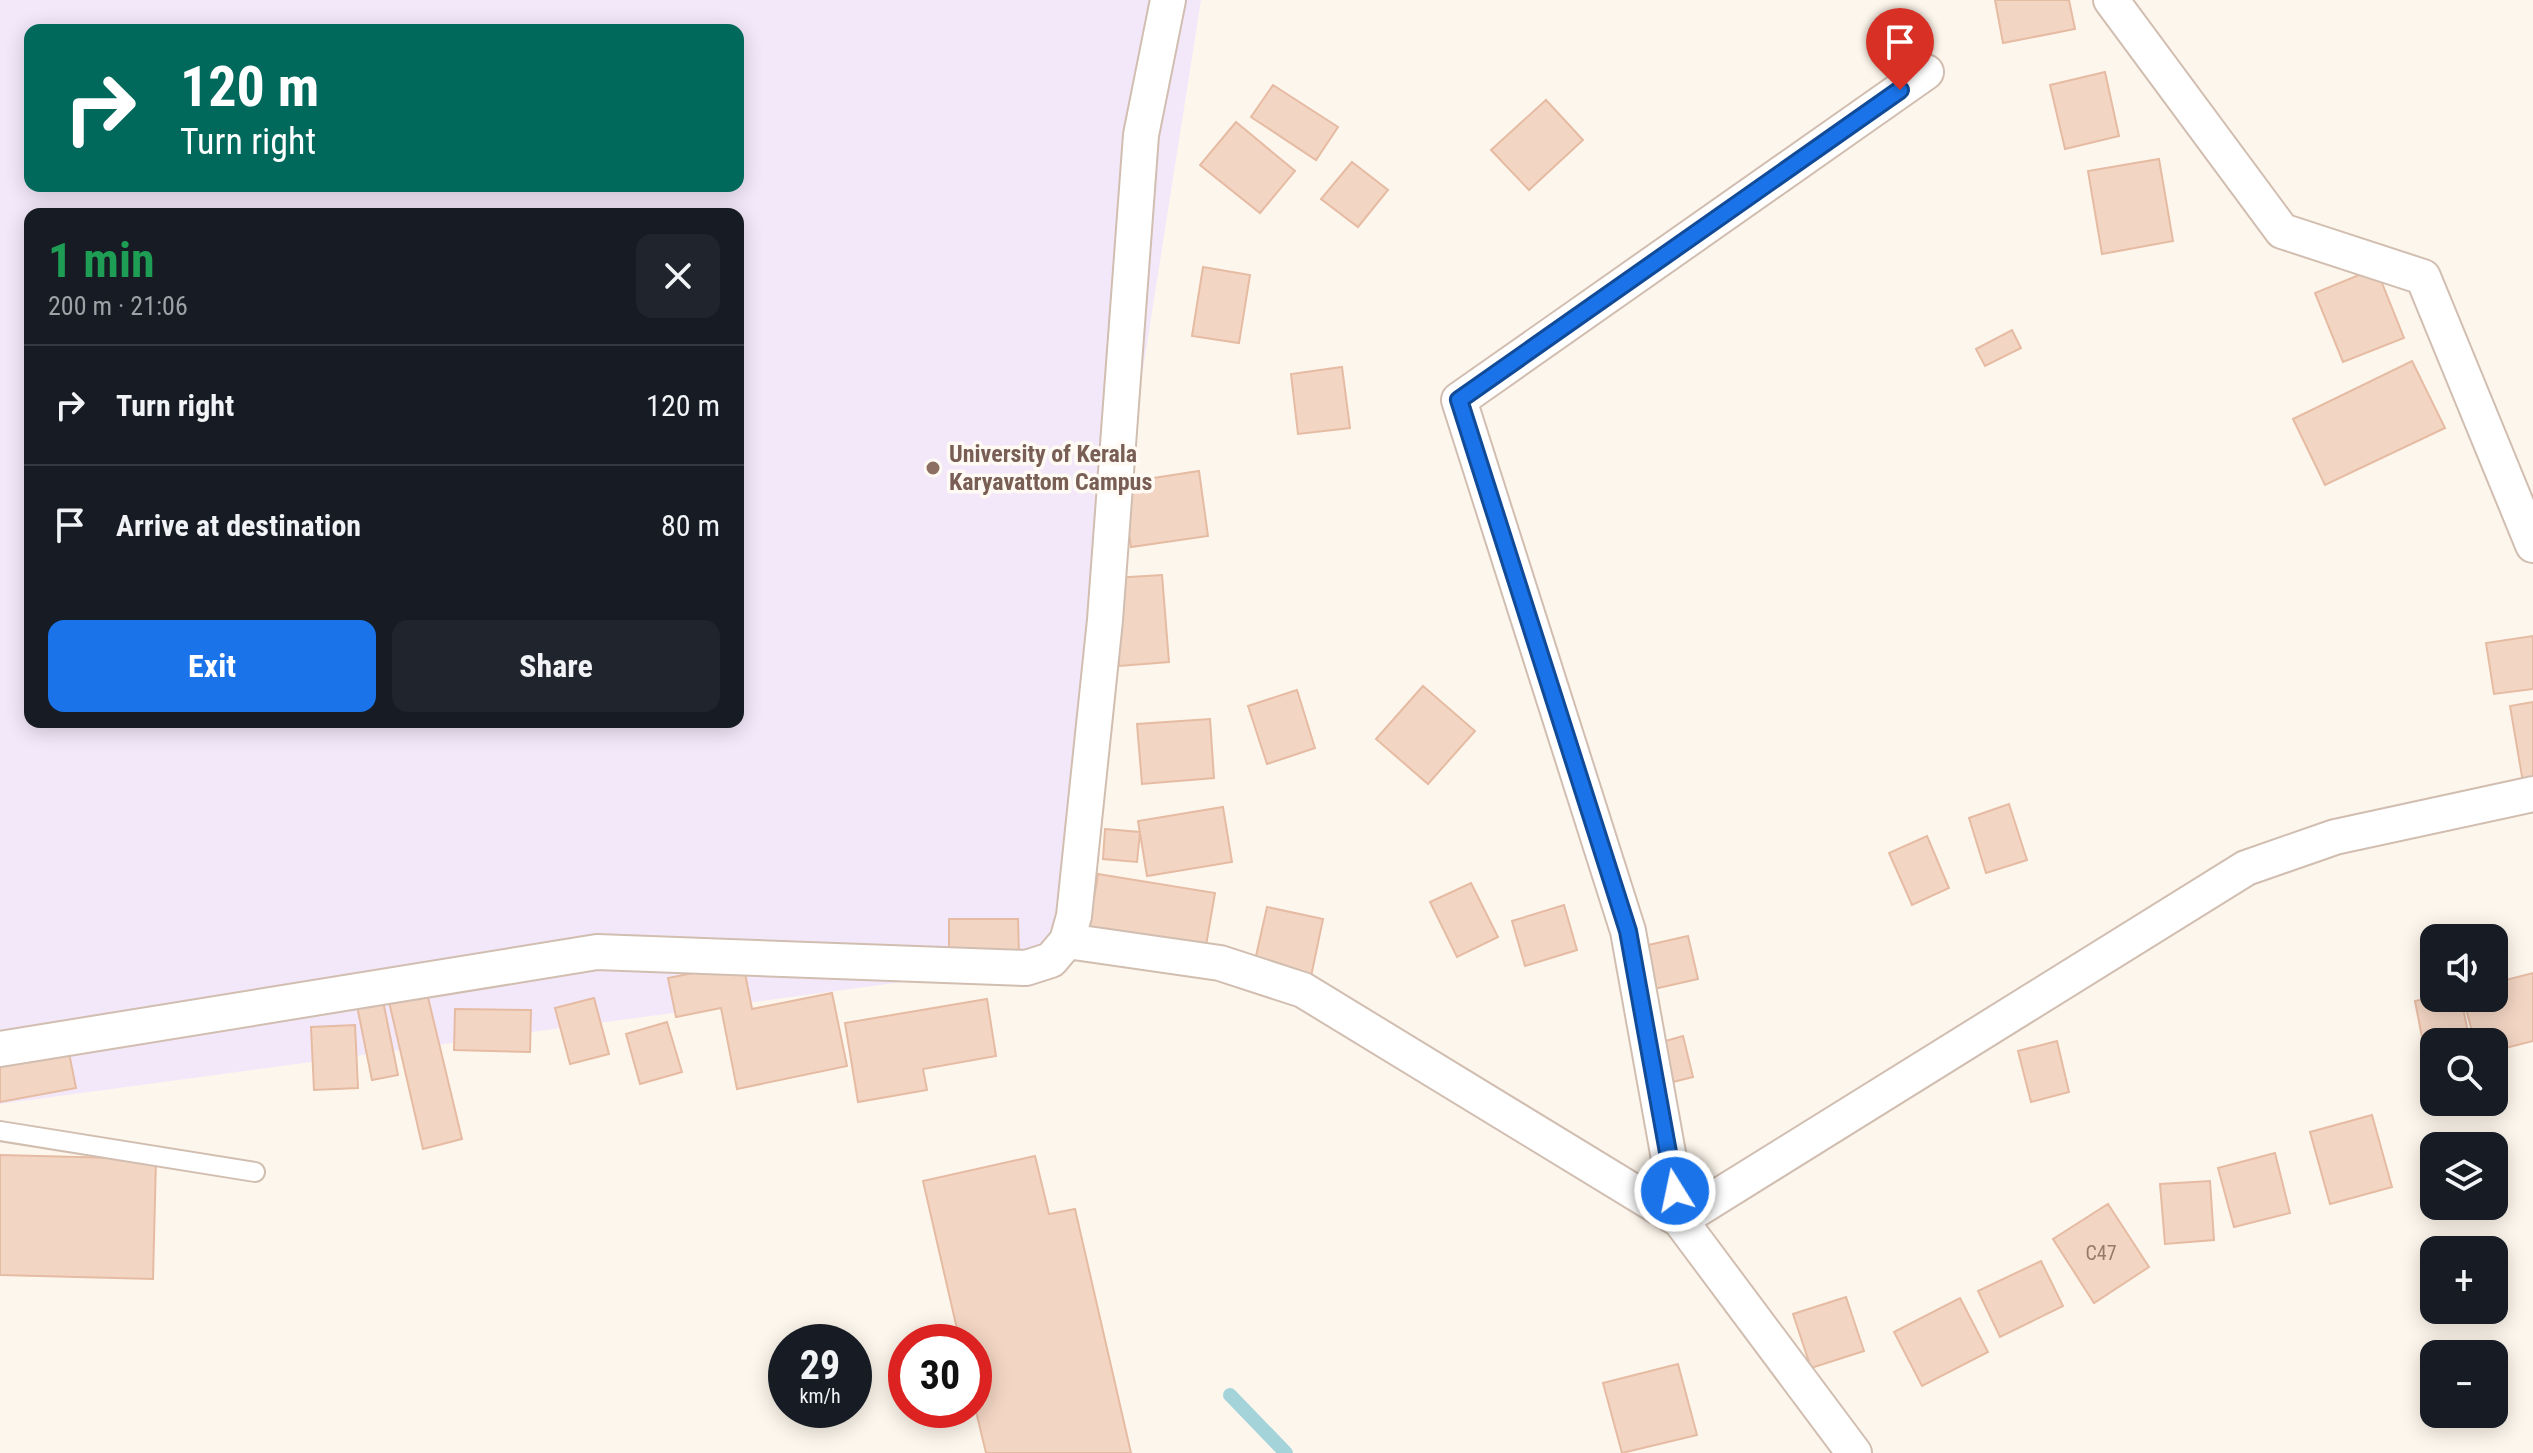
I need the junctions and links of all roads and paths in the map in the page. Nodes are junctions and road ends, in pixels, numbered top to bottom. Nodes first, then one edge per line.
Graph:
1 (1168, 0) edge
2 (2111, 0) edge
3 (1926, 72) dead end
4 (2533, 545) edge
5 (2533, 794) edge
6 (1067, 941) junction
7 (0, 1049) edge
8 (0, 1131) edge
9 (255, 1172) dead end
10 (1680, 1220) junction
11 (1854, 1453) edge

1 - 6 street
2 - 4 street
3 - 10 street
5 - 10 street
6 - 7 street
6 - 10 street
8 - 9 lane
10 - 11 street

